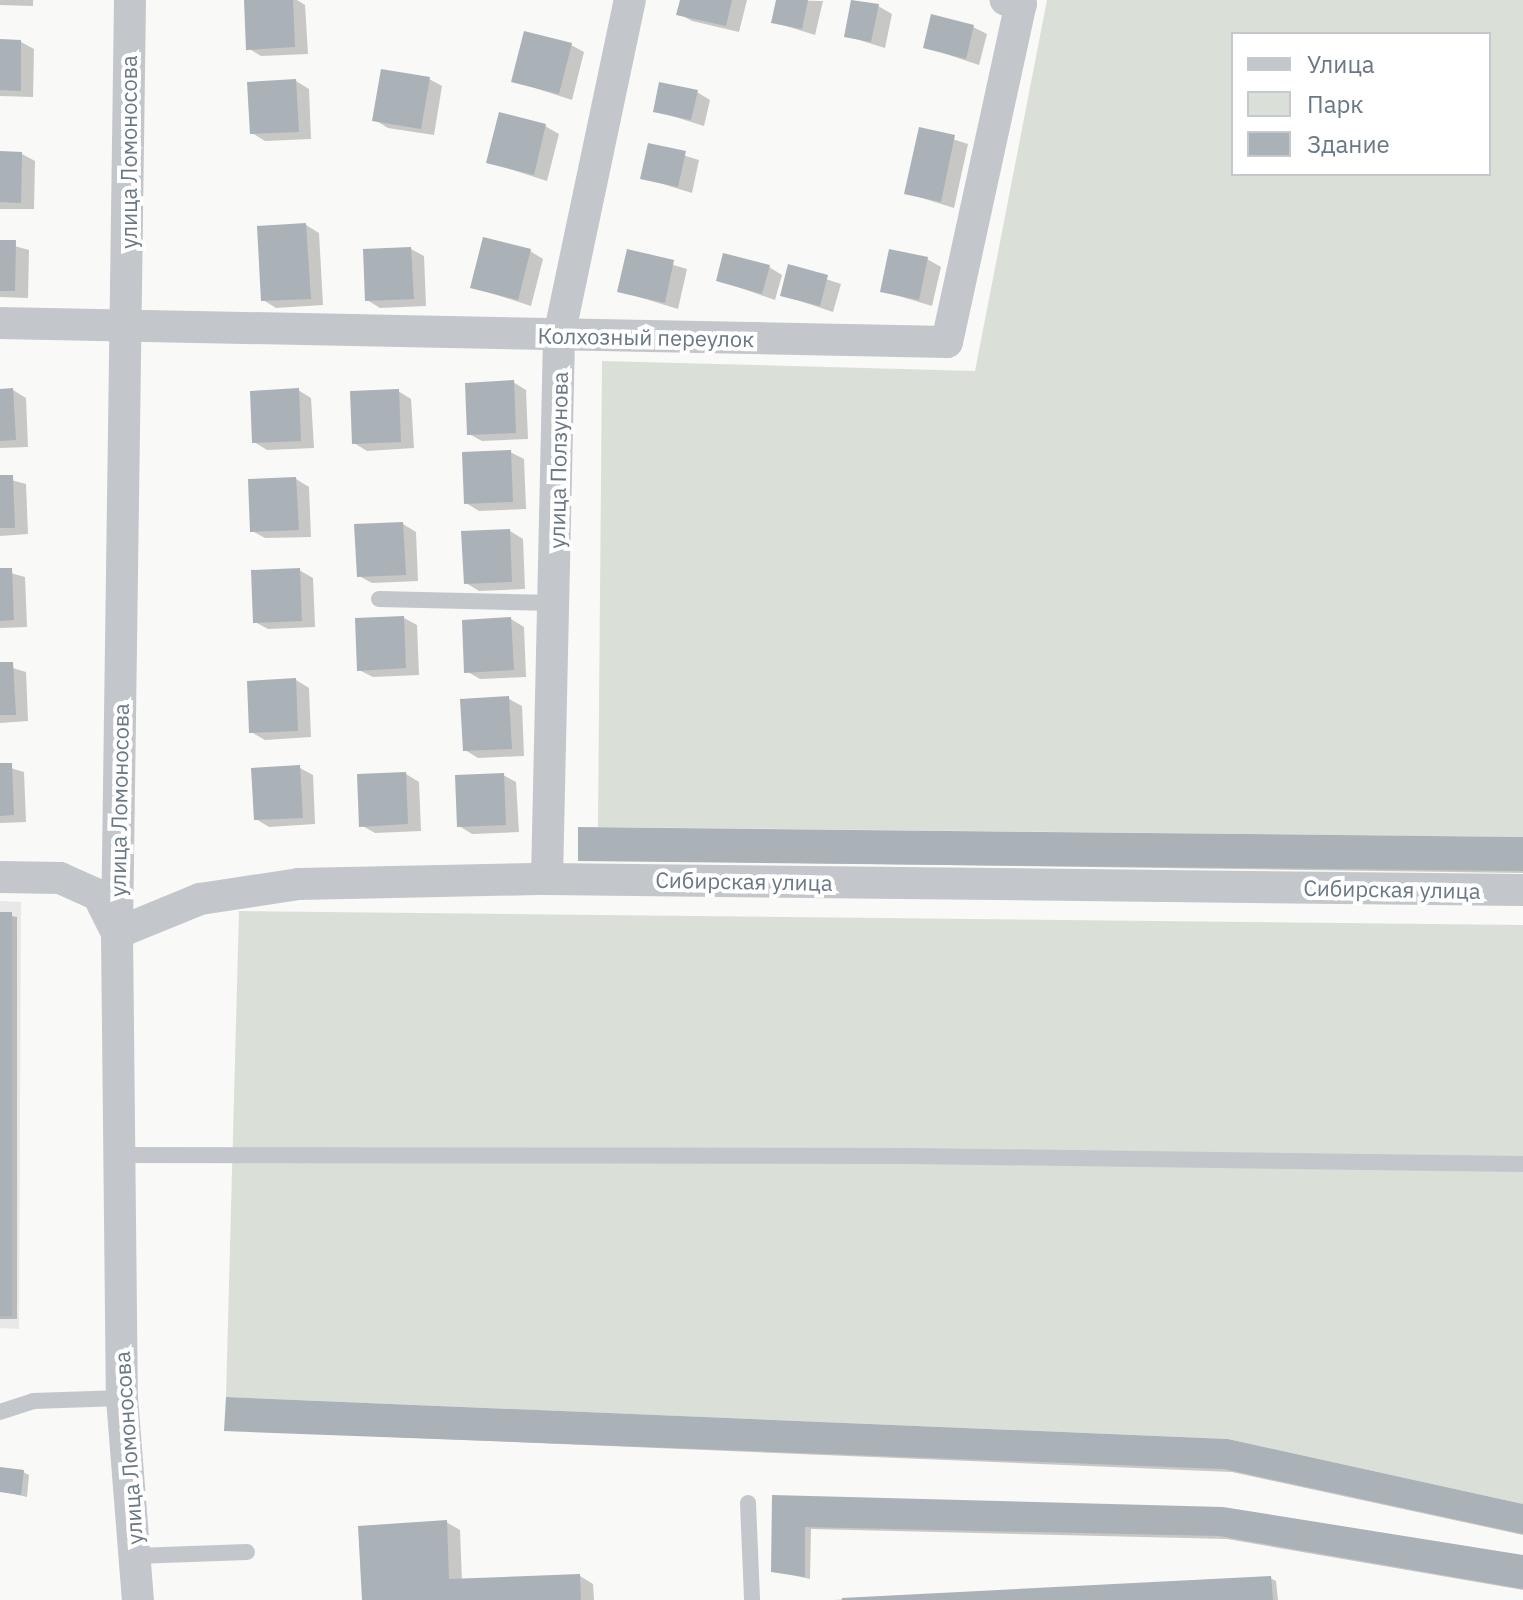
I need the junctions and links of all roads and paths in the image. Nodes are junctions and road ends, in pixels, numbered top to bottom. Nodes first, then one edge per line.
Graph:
1 (130, 0) edge
2 (630, 0) edge
3 (1013, 2) edge
4 (0, 323) edge
5 (128, 324) junction
6 (559, 336) junction
7 (379, 599) dead end
8 (557, 603) junction
9 (0, 877) edge
10 (547, 879) junction
11 (1523, 890) edge
12 (117, 933) junction
13 (119, 1155) junction
14 (1523, 1164) edge
15 (122, 1398) junction
16 (0, 1412) edge
17 (748, 1503) dead end
18 (247, 1552) dead end
19 (135, 1556) junction
20 (138, 1600) edge
21 (752, 1600) edge

1 - 5 street, улица Ломоносова
2 - 6 street, улица Ползунова
3 - 6 street, Колхозный переулок
4 - 5 street, Колхозный переулок
5 - 6 street, Колхозный переулок
5 - 12 street, улица Ломоносова
6 - 8 street, улица Ползунова
7 - 8 lane
8 - 10 street, улица Ползунова
9 - 12 street
10 - 11 street, Сибирская улица
10 - 12 street, Сибирская улица
12 - 13 street, улица Ломоносова
13 - 14 lane
13 - 15 street, улица Ломоносова
15 - 16 lane
15 - 19 street, улица Ломоносова
17 - 21 lane
18 - 19 lane
19 - 20 street, улица Ломоносова

